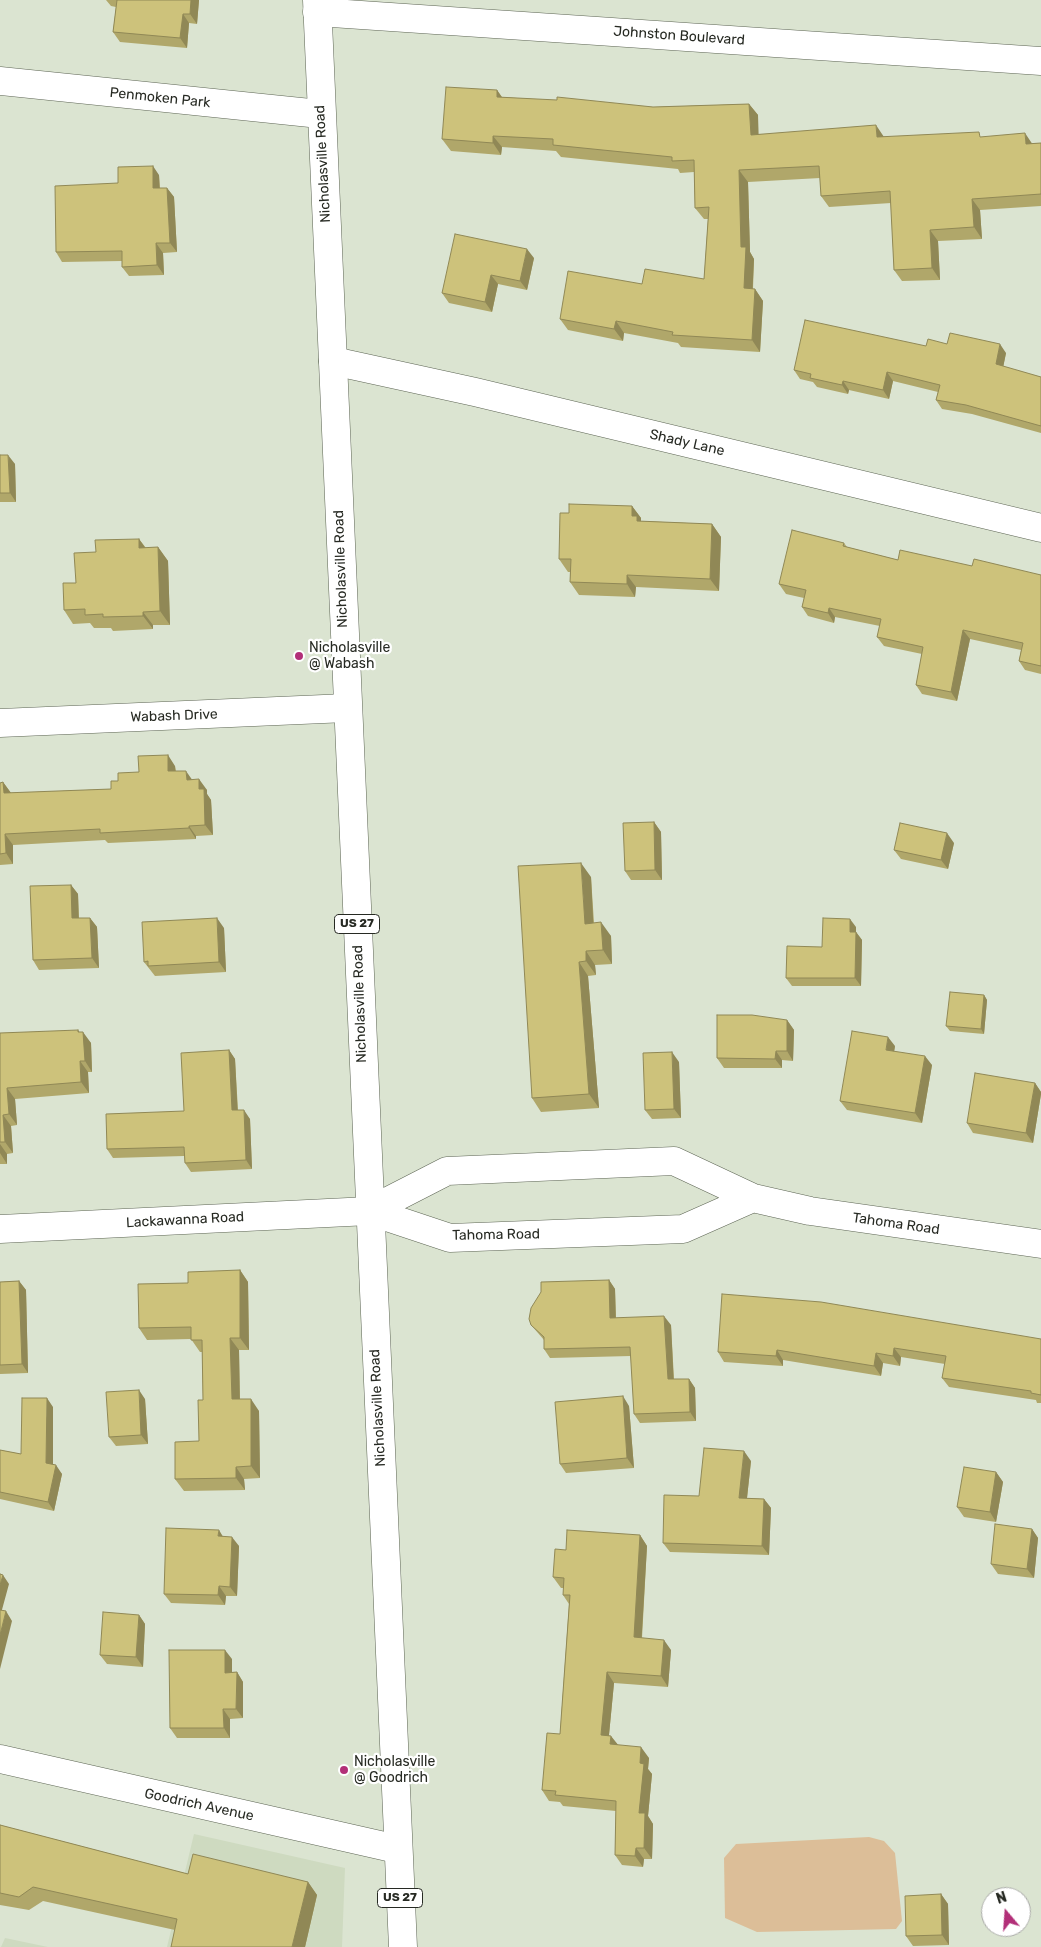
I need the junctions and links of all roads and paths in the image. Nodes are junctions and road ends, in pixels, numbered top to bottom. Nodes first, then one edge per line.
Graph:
1 (317, 6) edge
2 (1041, 60) edge
3 (0, 81) edge
4 (320, 114) junction
5 (333, 361) junction
6 (1041, 528) edge
7 (348, 708) junction
8 (0, 723) edge
9 (752, 1198) junction
10 (369, 1211) junction
11 (0, 1228) edge
12 (1041, 1244) edge
13 (0, 1759) edge
14 (398, 1849) junction
15 (403, 1947) edge

1 - 2 street, Johnston Boulevard
1 - 4 street, Nicholasville Road / US 27
3 - 4 street, Penmoken Park
4 - 5 street, Nicholasville Road / US 27
5 - 6 street, Shady Lane
5 - 7 street, Nicholasville Road / US 27
7 - 8 street, Wabash Drive
7 - 10 street, Nicholasville Road / US 27
9 - 10 street, Tahoma Road
9 - 10 street, Tahoma Road
9 - 12 street, Tahoma Road
10 - 11 street, Lackawanna Road
10 - 14 street, Nicholasville Road / US 27
13 - 14 street, Goodrich Avenue
14 - 15 street, Nicholasville Road / US 27

